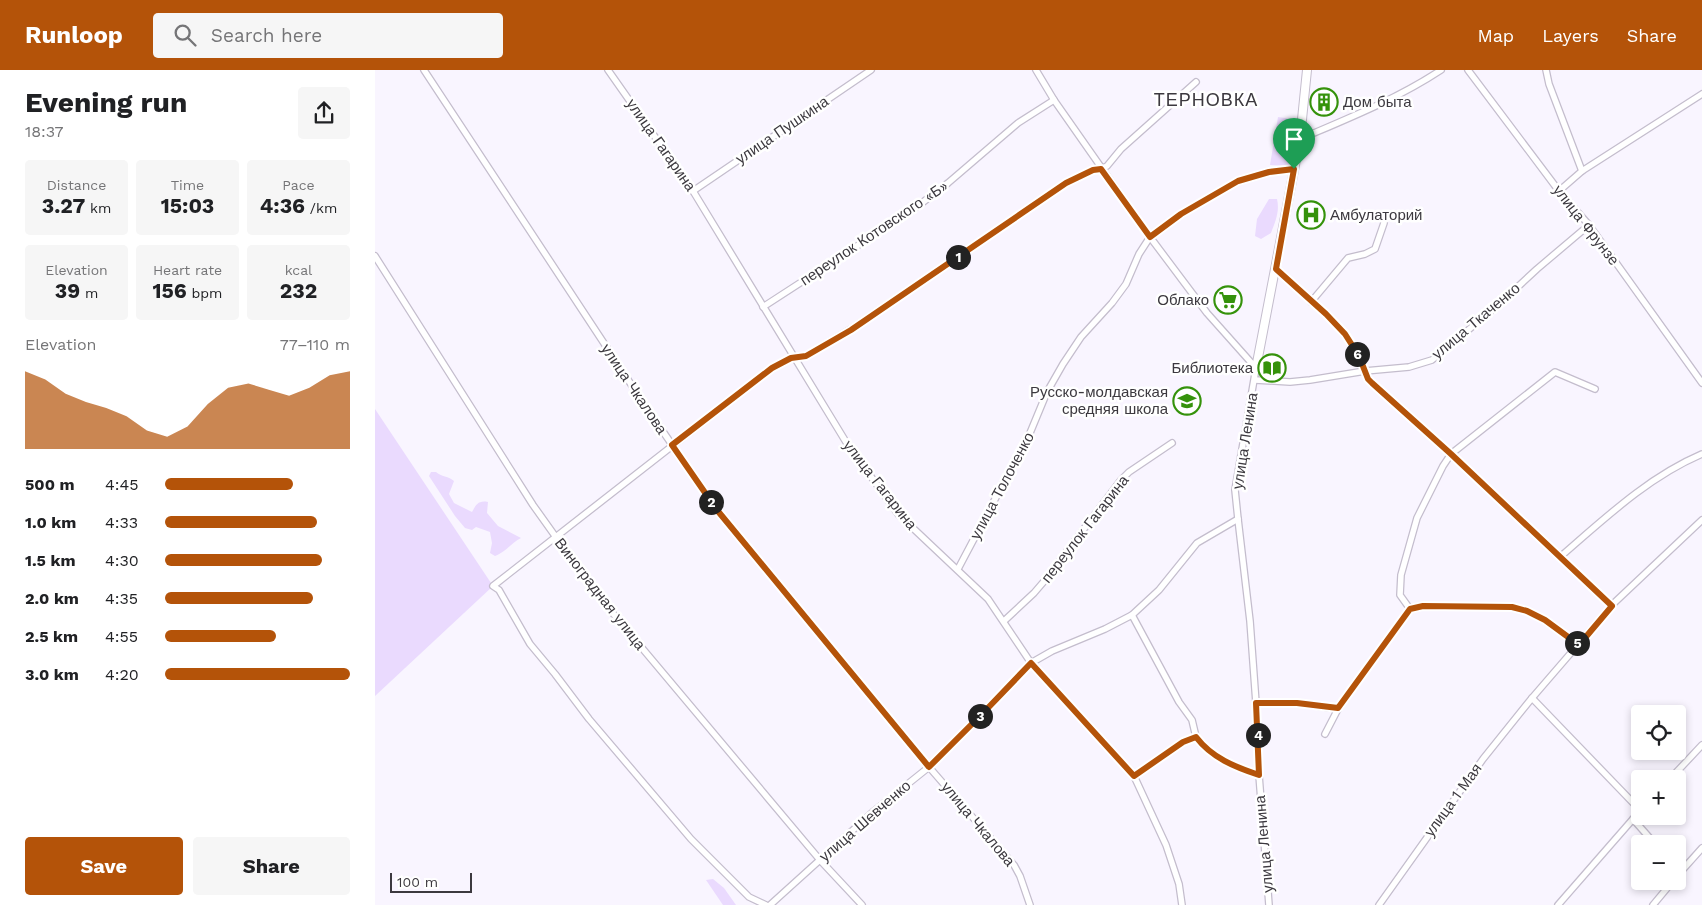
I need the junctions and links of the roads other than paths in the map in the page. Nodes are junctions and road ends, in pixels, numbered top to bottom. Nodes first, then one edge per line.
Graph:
1 (424, 70) edge
2 (608, 70) edge
3 (871, 70) edge
4 (1036, 70) edge
5 (1307, 70) edge
6 (1441, 70) edge
7 (1467, 70) edge
8 (1546, 70) edge
9 (1196, 82) dead end
10 (1702, 94) edge
11 (1054, 100) junction
12 (1300, 139) junction
13 (1101, 169) junction
14 (1294, 169) junction
15 (1582, 171) junction
16 (693, 190) junction
17 (1559, 191) junction
18 (1384, 224) dead end
19 (1589, 224) junction
20 (1150, 237) junction
21 (375, 256) edge
22 (1276, 269) junction
23 (1311, 302) junction
24 (763, 307) junction
25 (795, 358) junction
26 (1257, 368) junction
27 (1365, 371) junction
28 (1700, 377) edge
29 (1255, 380) junction
30 (1702, 383) edge
31 (1595, 389) dead end
32 (1172, 443) dead end
33 (672, 445) junction
34 (1451, 454) junction
35 (1702, 454) edge
36 (1237, 519) junction
37 (1702, 520) edge
38 (556, 537) junction
39 (1560, 557) junction
40 (958, 569) junction
41 (1612, 606) junction
42 (1410, 609) junction
43 (1132, 615) junction
44 (1004, 621) junction
45 (1579, 645) junction
46 (1031, 663) junction
47 (1532, 698) junction
48 (1256, 703) junction
49 (1338, 708) junction
50 (1325, 734) dead end
51 (1196, 737) junction
52 (1702, 745) edge
53 (929, 767) junction
54 (1679, 770) edge
55 (1259, 775) junction
56 (1134, 776) junction
57 (1631, 802) edge
58 (1631, 821) edge
59 (1638, 825) edge
60 (1647, 835) edge
61 (1702, 848) edge
62 (820, 860) junction
63 (1686, 865) edge
64 (1666, 890) edge
65 (766, 905) edge
66 (770, 905) edge
67 (862, 905) edge
68 (1030, 905) edge
69 (1182, 905) edge
70 (1269, 905) edge
71 (1379, 905) edge
72 (1557, 905) edge
73 (1653, 905) edge

1 - 33 street, улица Чкалова
2 - 16 street, улица Гагарина
3 - 16 street, улица Пушкина
4 - 11 street
5 - 12 street, улица Ленина
6 - 12 street
7 - 17 street, улица Фрунзе
8 - 15 street
9 - 13 street
10 - 15 street
11 - 13 street
11 - 24 street, переулок Котовского «Б»
12 - 14 street, улица Ленина
13 - 20 street
13 - 25 street
14 - 20 street, улица Толоченко
14 - 22 street, улица Ленина
15 - 17 street
16 - 24 street, улица Гагарина
17 - 19 street, улица Фрунзе
18 - 23 street
19 - 27 street, улица Ткаченко
19 - 28 street, улица Фрунзе
20 - 26 street
20 - 40 street, улица Толоченко
21 - 38 street, Виноградная улица
22 - 23 street
22 - 26 street, улица Ленина
23 - 27 street
24 - 25 street, улица Гагарина
25 - 33 street
25 - 40 street, улица Гагарина
26 - 29 street, улица Ленина
27 - 29 street, улица Ткаченко
27 - 34 street
28 - 30 street, улица Фрунзе
29 - 36 street, улица Ленина
31 - 34 street
32 - 44 street, переулок Гагарина
33 - 38 street
33 - 53 street, улица Чкалова
34 - 39 street
34 - 42 street
35 - 39 street
36 - 43 street, улица Шевченко
36 - 48 street, улица Ленина
37 - 41 street, улица 1 Мая
38 - 62 street, Виноградная улица
38 - 65 street
39 - 41 street
40 - 44 street, улица Гагарина
41 - 45 street, улица 1 Мая
42 - 45 street
42 - 49 street
43 - 46 street, улица Шевченко
43 - 51 street
44 - 46 street, улица Гагарина
45 - 47 street, улица 1 Мая
46 - 53 street, улица Шевченко
46 - 56 street, улица Гагарина
47 - 57 street
47 - 71 street, улица 1 Мая
48 - 49 street
48 - 55 street, улица Ленина
49 - 50 street
51 - 55 street
51 - 56 street
52 - 54 street
53 - 62 street, улица Шевченко
53 - 68 street, улица Чкалова
55 - 70 street, улица Ленина
56 - 69 street, улица Гагарина
58 - 72 street
59 - 60 street
61 - 63 street
62 - 66 street, улица Шевченко
62 - 67 street, Виноградная улица
64 - 73 street

